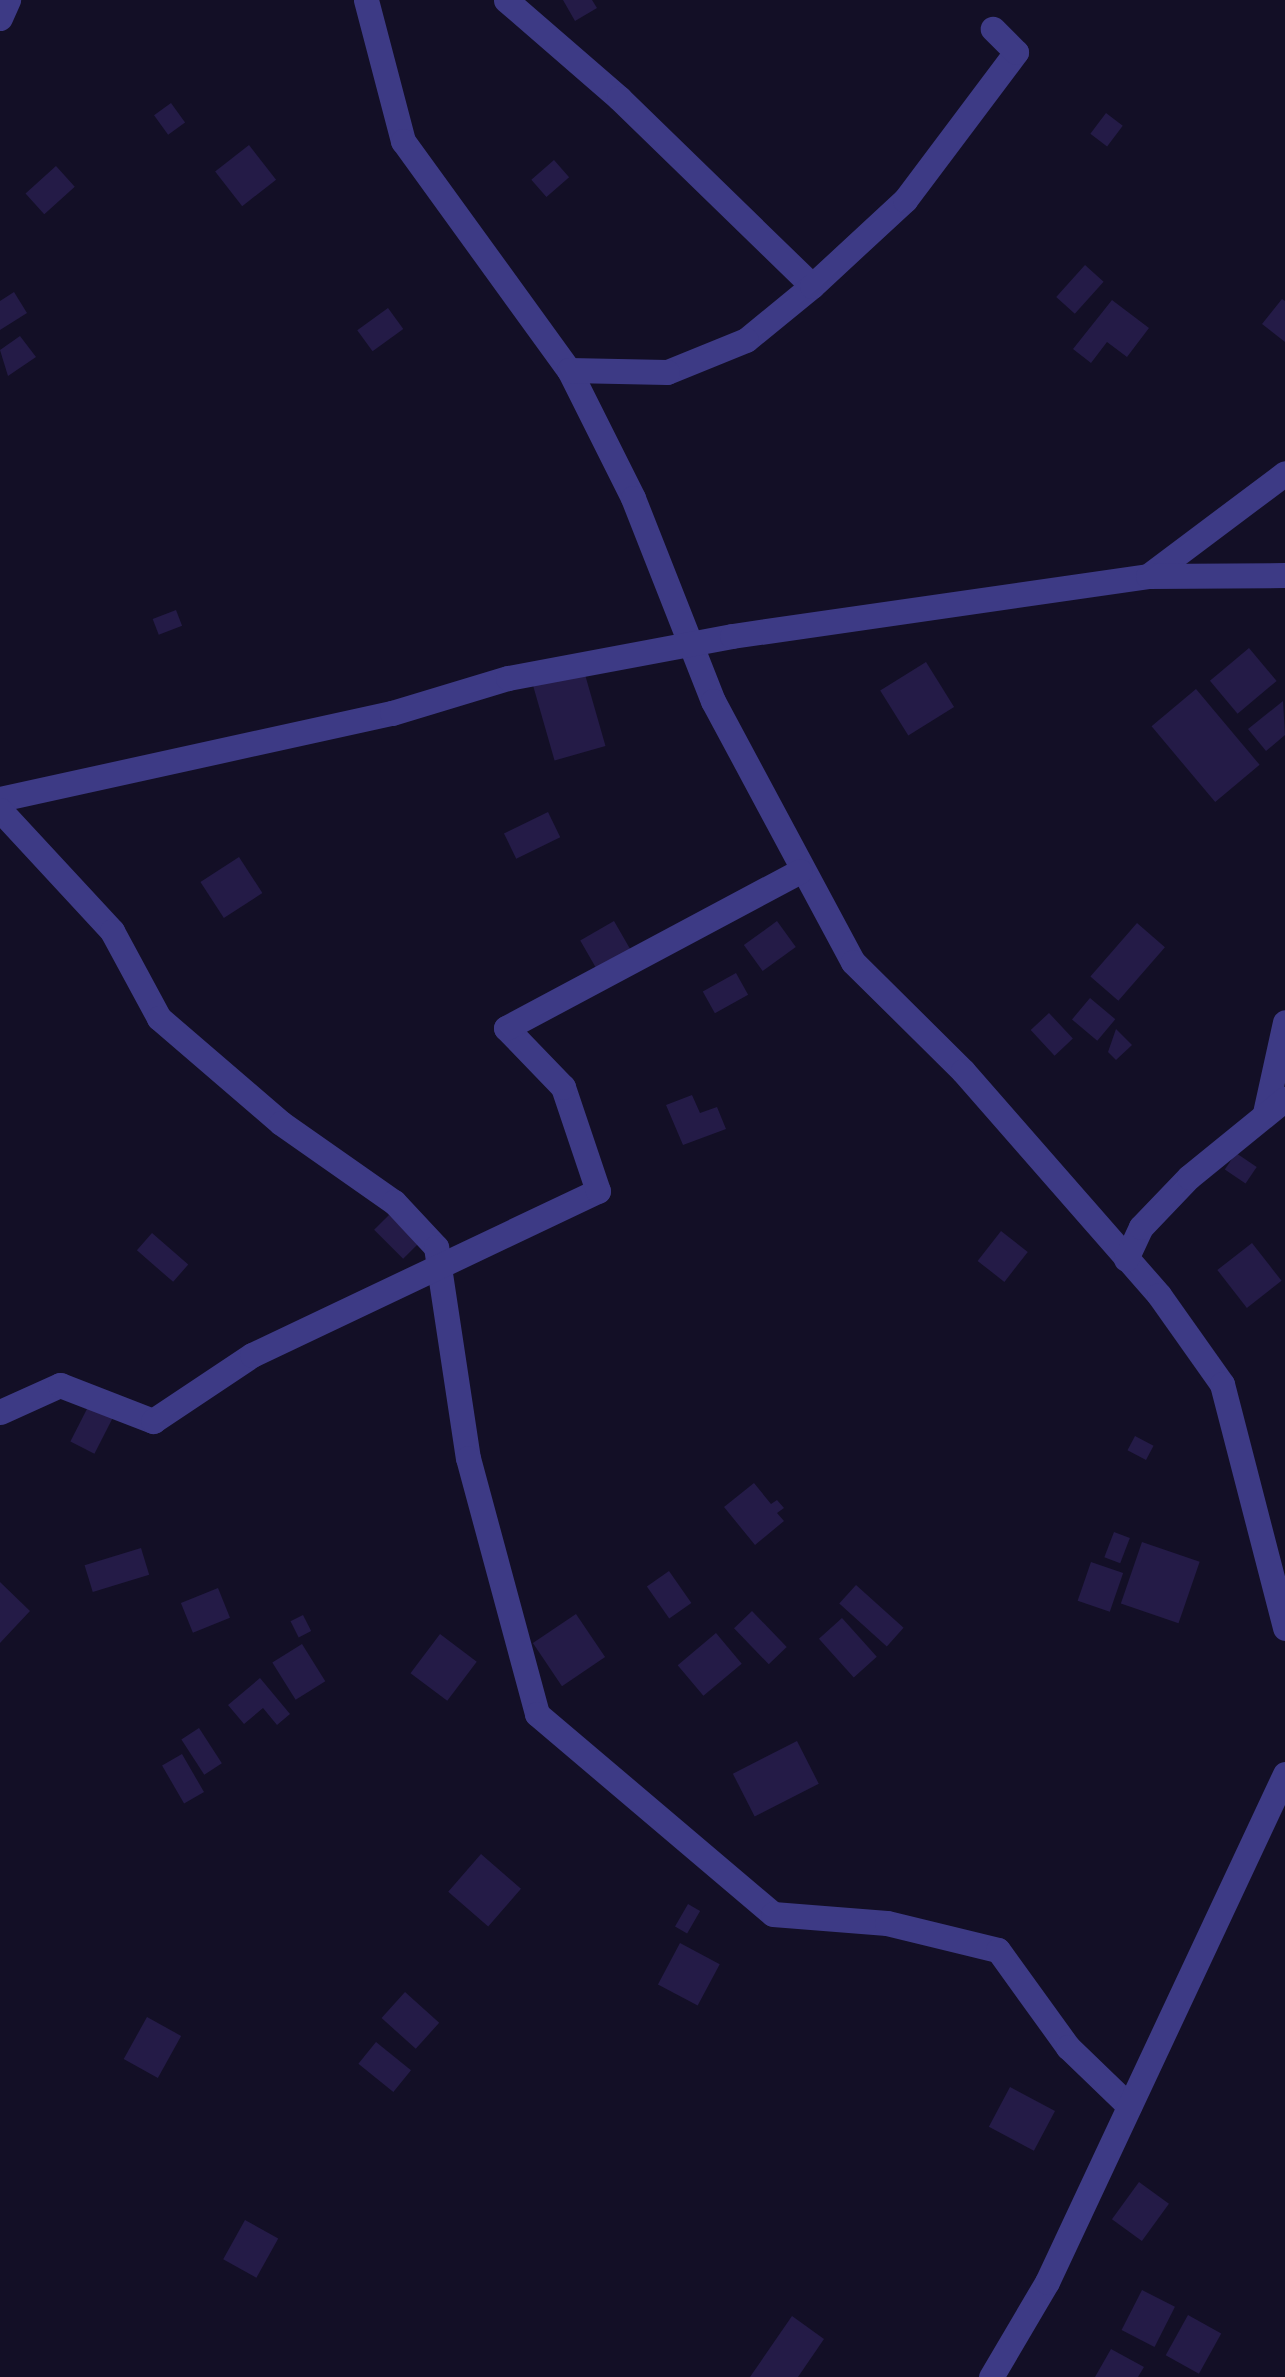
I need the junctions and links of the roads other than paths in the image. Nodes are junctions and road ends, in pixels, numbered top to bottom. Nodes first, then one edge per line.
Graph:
1 (8, 0) edge
2 (366, 0) edge
3 (506, 0) edge
4 (0, 18) edge
5 (993, 30) dead end
6 (812, 286) junction
7 (569, 370) junction
8 (1285, 473) edge
9 (1285, 574) edge
10 (1148, 576) junction
11 (694, 643) junction
12 (0, 799) edge
13 (0, 810) edge
14 (800, 871) junction
15 (1285, 1022) edge
16 (1275, 1106) edge
17 (1126, 1259) junction
18 (440, 1270) junction
19 (0, 1412) edge
20 (1285, 1628) edge
21 (1285, 1774) edge
22 (1128, 2106) junction
23 (992, 2377) edge

1 - 4 street
2 - 7 street
3 - 6 street
5 - 6 street
6 - 7 street
7 - 11 street
8 - 10 street
9 - 10 street
10 - 11 street
11 - 12 street
11 - 14 street
13 - 18 street
14 - 17 street
14 - 18 street
15 - 16 street
16 - 17 street
17 - 20 street
18 - 19 street
18 - 22 street
21 - 22 street
22 - 23 street

